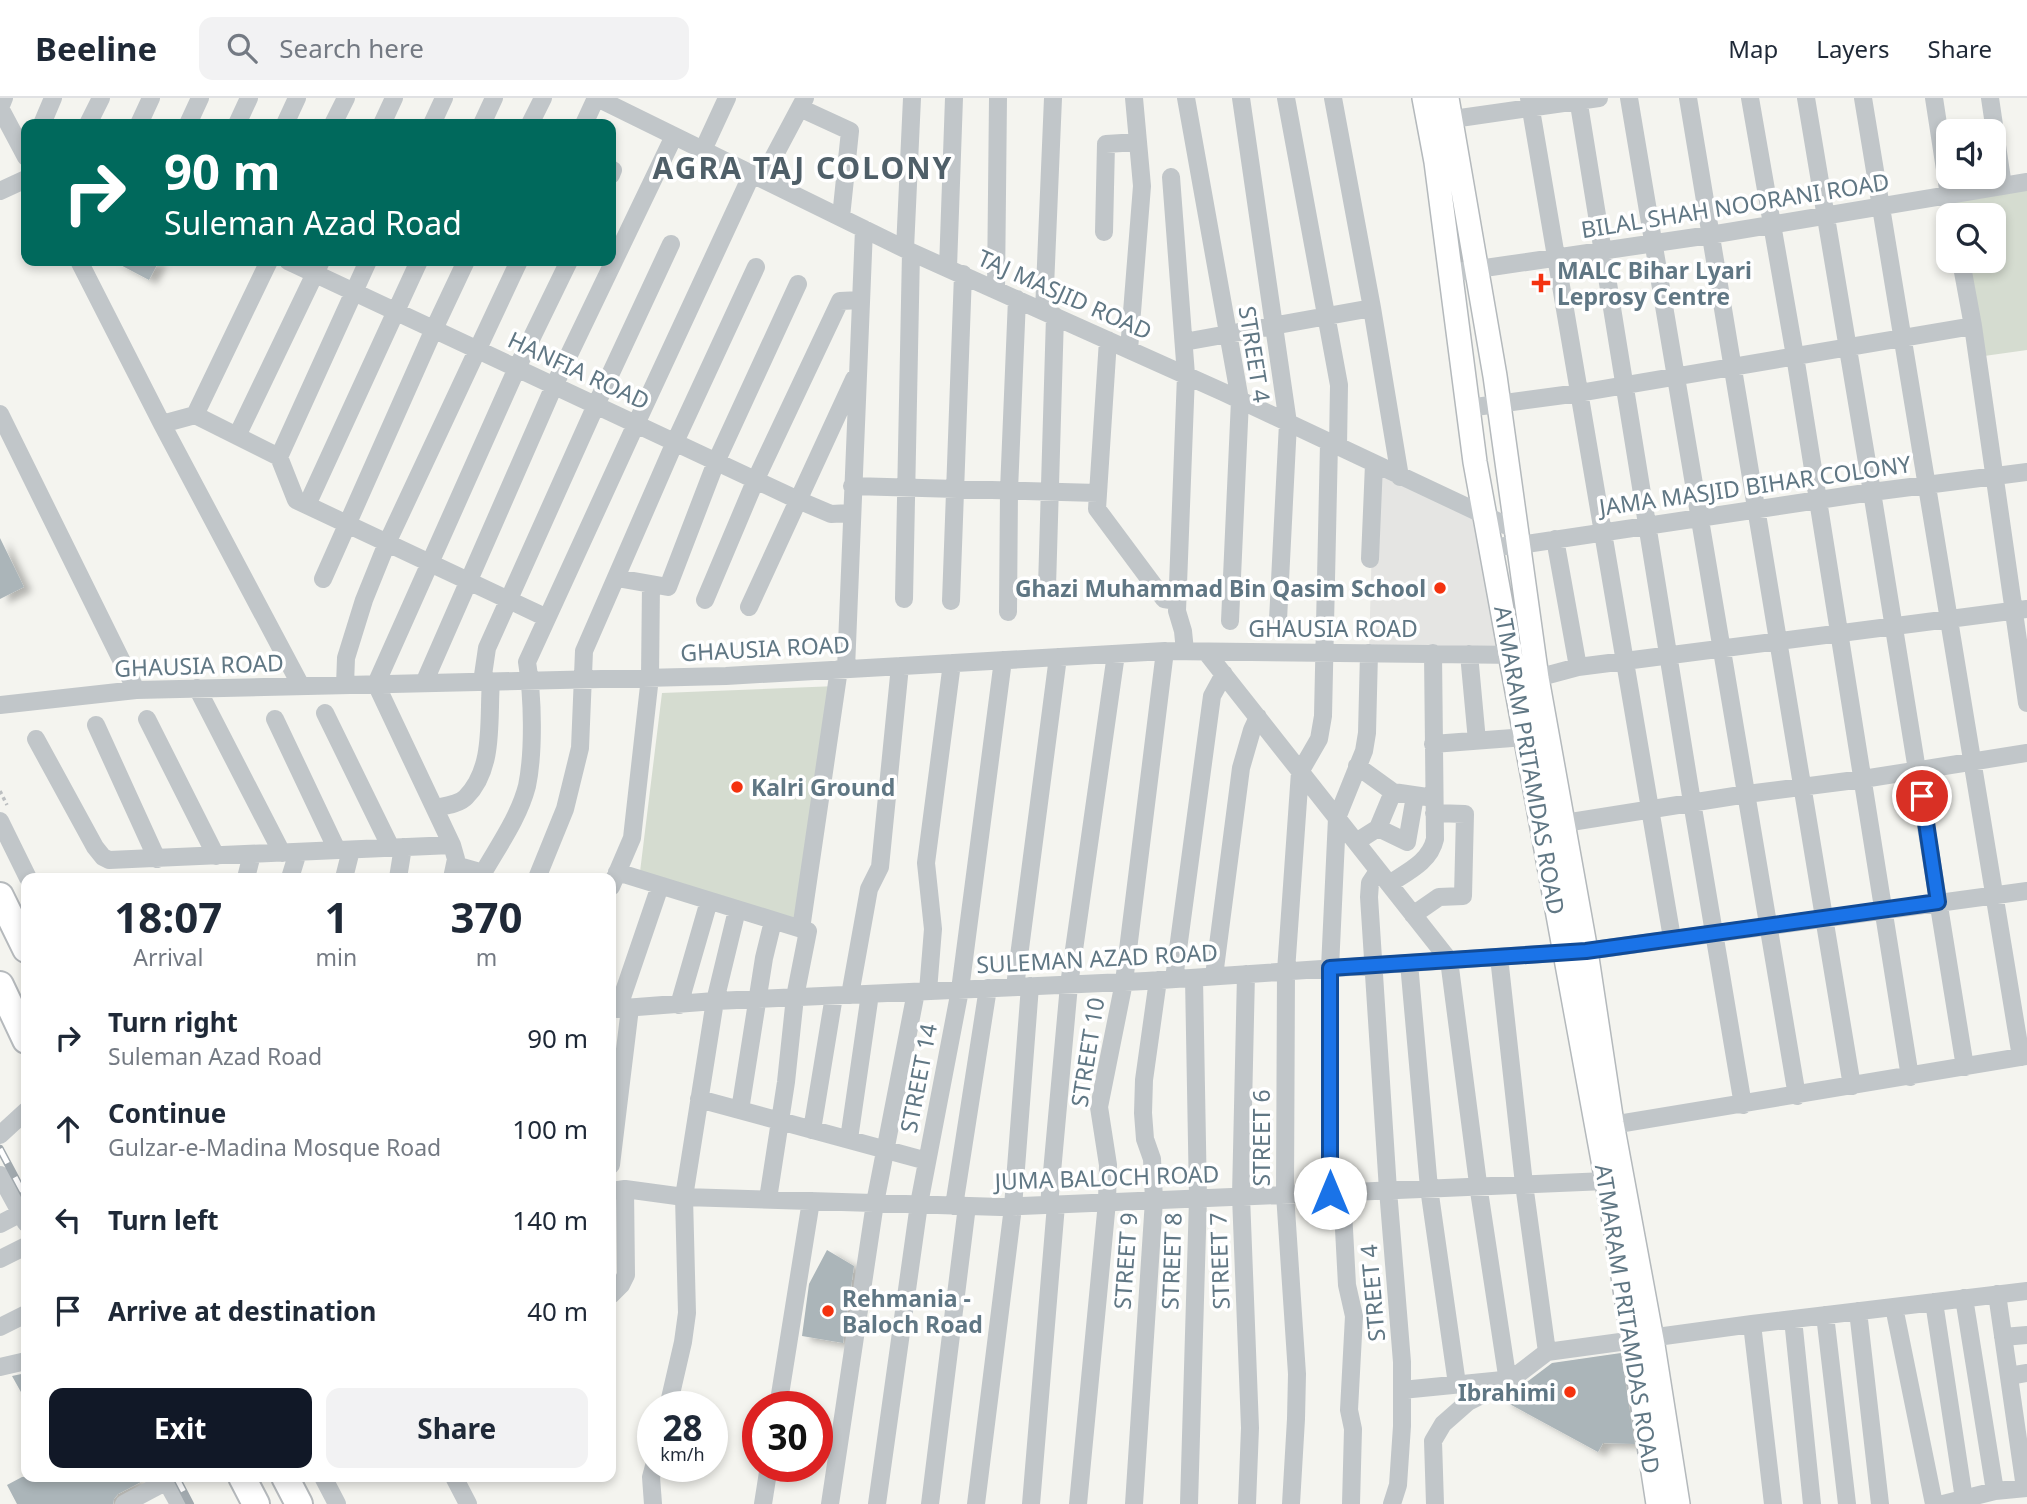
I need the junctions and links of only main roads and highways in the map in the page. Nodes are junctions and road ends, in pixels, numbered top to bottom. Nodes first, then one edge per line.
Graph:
1 (1424, 98) edge
2 (1450, 109) edge
3 (1527, 663) junction
4 (1552, 825) junction
5 (0, 895) edge
6 (21, 939) edge
7 (0, 985) edge
8 (21, 1029) edge
9 (1604, 1127) junction
10 (1642, 1338) junction
11 (245, 1482) edge
12 (288, 1482) edge
13 (256, 1504) edge
14 (299, 1504) edge
15 (1658, 1504) edge
16 (1678, 1504) edge

1 - 3 main road, ATMARAM PRITAMDAS ROAD
2 - 3 main road, ATMARAM PRITAMDAS ROAD
3 - 4 main road, ATMARAM PRITAMDAS ROAD
3 - 4 main road, ATMARAM PRITAMDAS ROAD
4 - 9 main road, ATMARAM PRITAMDAS ROAD
5 - 6 highway
7 - 8 highway
9 - 10 main road, ATMARAM PRITAMDAS ROAD
9 - 10 main road, ATMARAM PRITAMDAS ROAD
10 - 15 main road, ATMARAM PRITAMDAS ROAD
10 - 16 main road, ATMARAM PRITAMDAS ROAD
11 - 13 highway
12 - 14 highway

